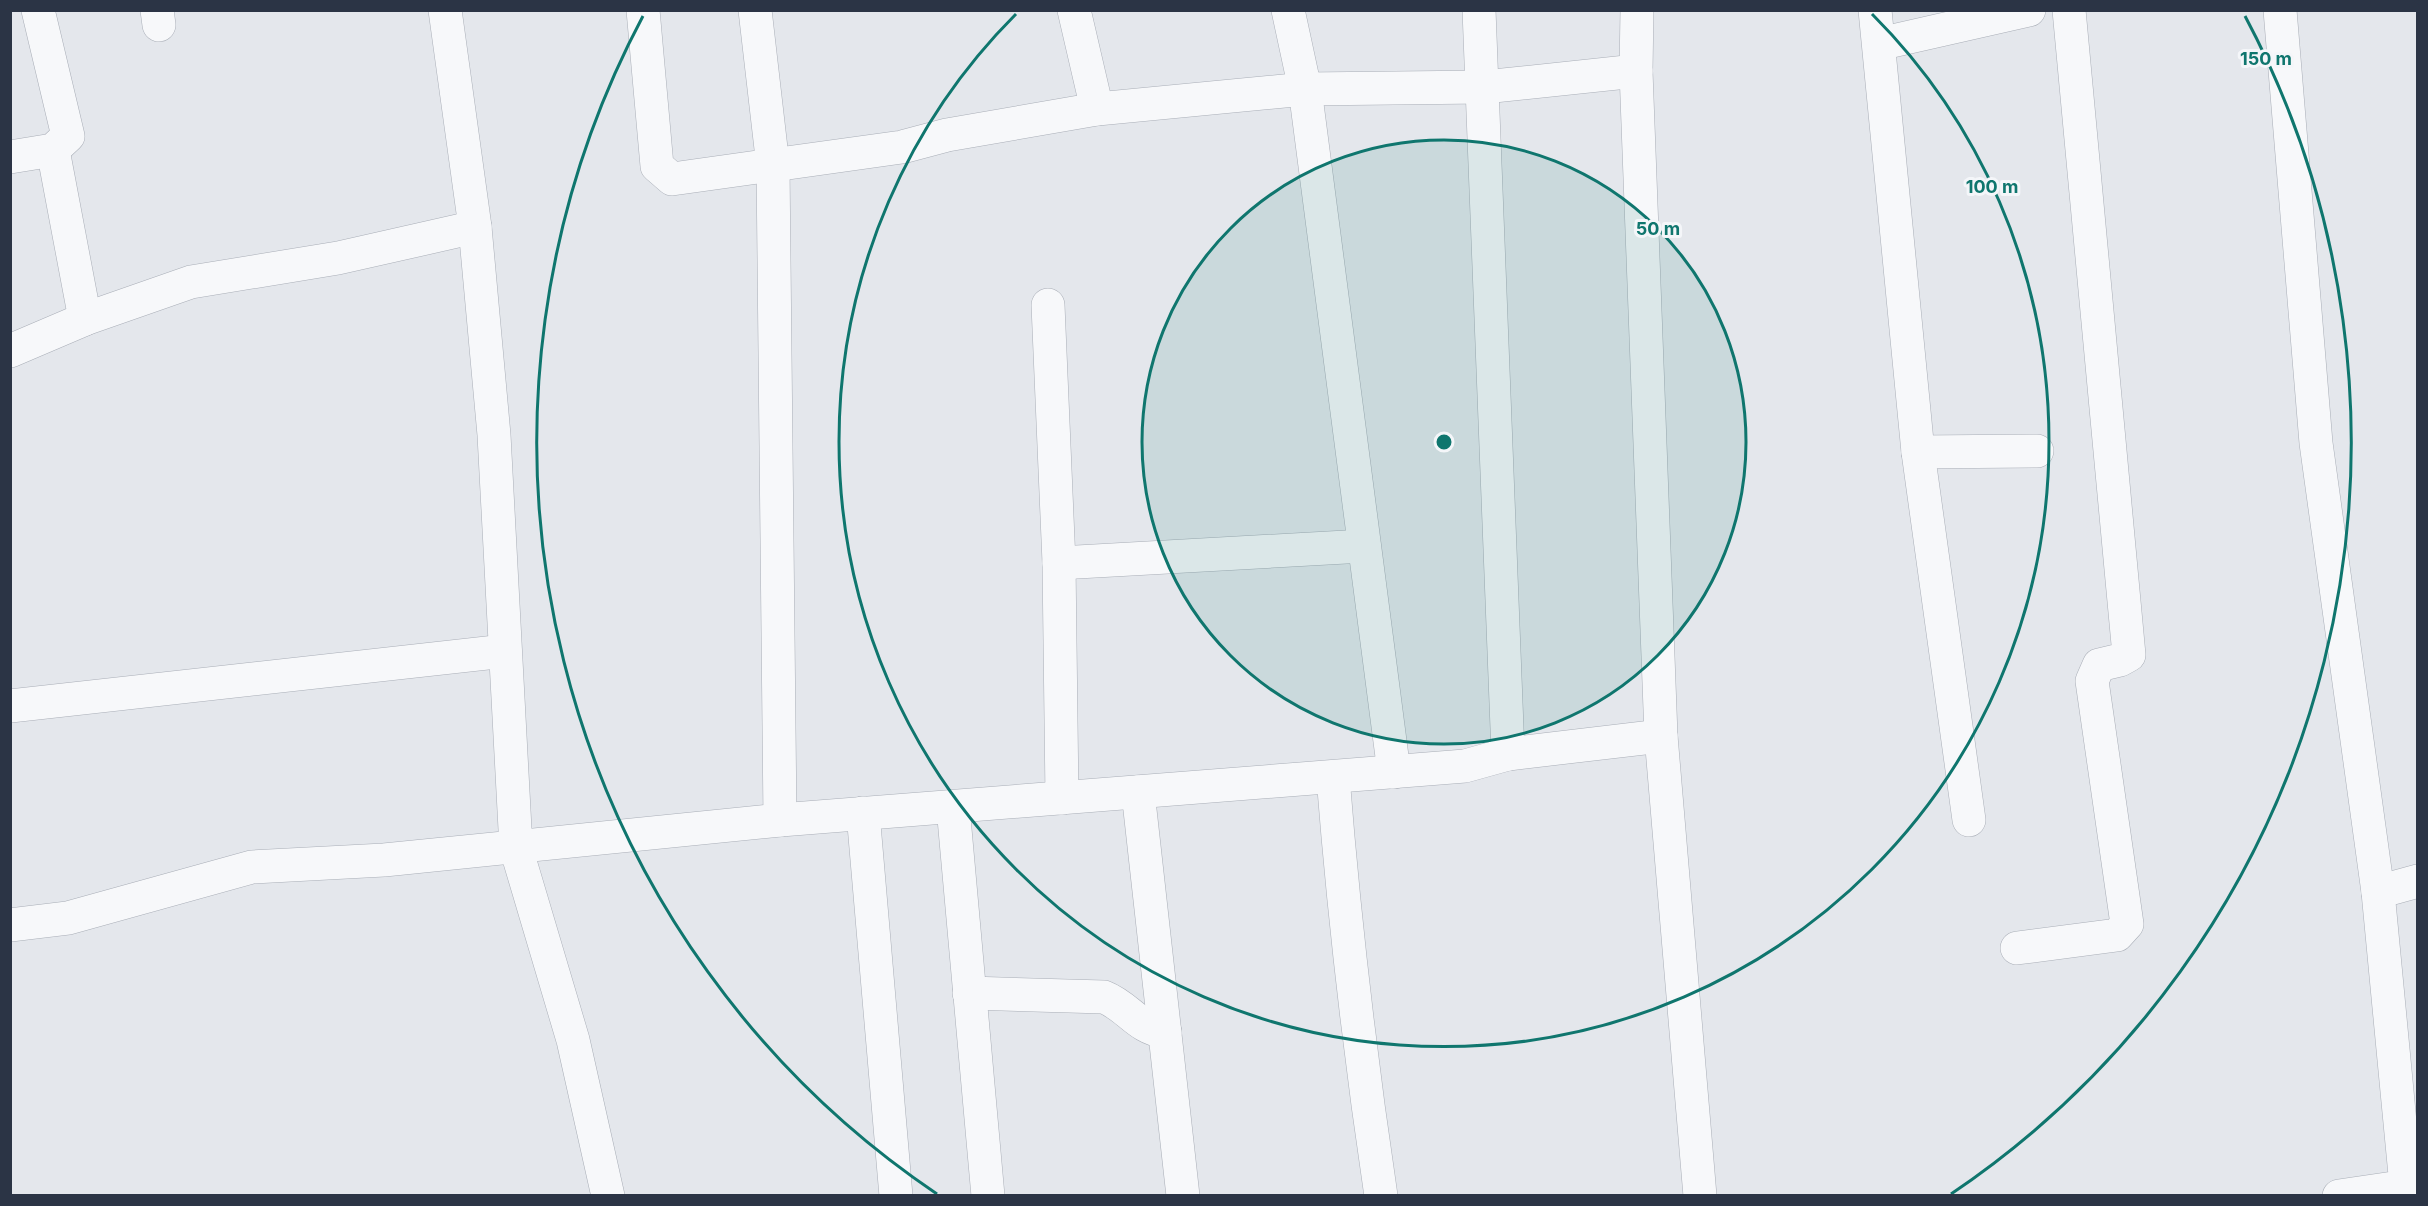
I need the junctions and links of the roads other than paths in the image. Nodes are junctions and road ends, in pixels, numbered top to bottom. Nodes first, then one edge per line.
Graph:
1 (38, 10) edge
2 (445, 10) edge
3 (643, 10) edge
4 (755, 10) edge
5 (1074, 10) edge
6 (1288, 10) edge
7 (1479, 10) edge
8 (1637, 10) edge
9 (1875, 10) edge
10 (2029, 10) edge
11 (2069, 10) edge
12 (2280, 10) edge
13 (1879, 44) junction
14 (1636, 71) junction
15 (1484, 87) junction
16 (1305, 89) junction
17 (1097, 109) junction
18 (53, 150) junction
19 (10, 158) edge
20 (773, 166) junction
21 (475, 227) junction
22 (1048, 305) dead end
23 (85, 319) junction
24 (10, 351) edge
25 (2037, 450) dead end
26 (1918, 452) junction
27 (1364, 546) junction
28 (1059, 563) junction
29 (506, 651) junction
30 (10, 706) edge
31 (1661, 736) junction
32 (1508, 754) junction
33 (1394, 772) junction
34 (1333, 777) junction
35 (1138, 792) junction
36 (1062, 798) junction
37 (953, 807) junction
38 (863, 813) junction
39 (780, 820) junction
40 (1969, 820) dead end
41 (516, 848) junction
42 (2418, 881) edge
43 (2378, 892) junction
44 (10, 925) edge
45 (2017, 948) dead end
46 (969, 993) junction
47 (1165, 1032) junction
48 (2407, 1191) edge
49 (608, 1196) edge
50 (896, 1196) edge
51 (988, 1196) edge
52 (1183, 1196) edge
53 (1380, 1196) edge
54 (1700, 1196) edge
55 (2338, 1196) edge

1 - 18 street
2 - 21 street
3 - 20 street
4 - 20 street
5 - 17 street
6 - 16 street
7 - 15 street
8 - 14 street
9 - 13 street
10 - 13 street
11 - 45 street
12 - 43 street
13 - 26 street
14 - 15 street
14 - 31 street
15 - 16 street
15 - 32 street
16 - 17 street
16 - 27 street
17 - 20 street
18 - 19 street
18 - 23 street
20 - 39 street
21 - 23 street
21 - 29 street
22 - 28 street
23 - 24 street
25 - 26 street
26 - 40 street
27 - 28 street
27 - 33 street
28 - 36 street
29 - 30 street
29 - 41 street
31 - 32 street
31 - 54 street
32 - 33 street
33 - 34 street
34 - 35 street
34 - 53 street
35 - 36 street
35 - 47 street
36 - 37 street
37 - 38 street
37 - 46 street
38 - 39 street
38 - 50 street
39 - 41 street
41 - 44 street
41 - 49 street
42 - 43 street
43 - 48 street
46 - 47 street
46 - 51 street
47 - 52 street
48 - 55 street

